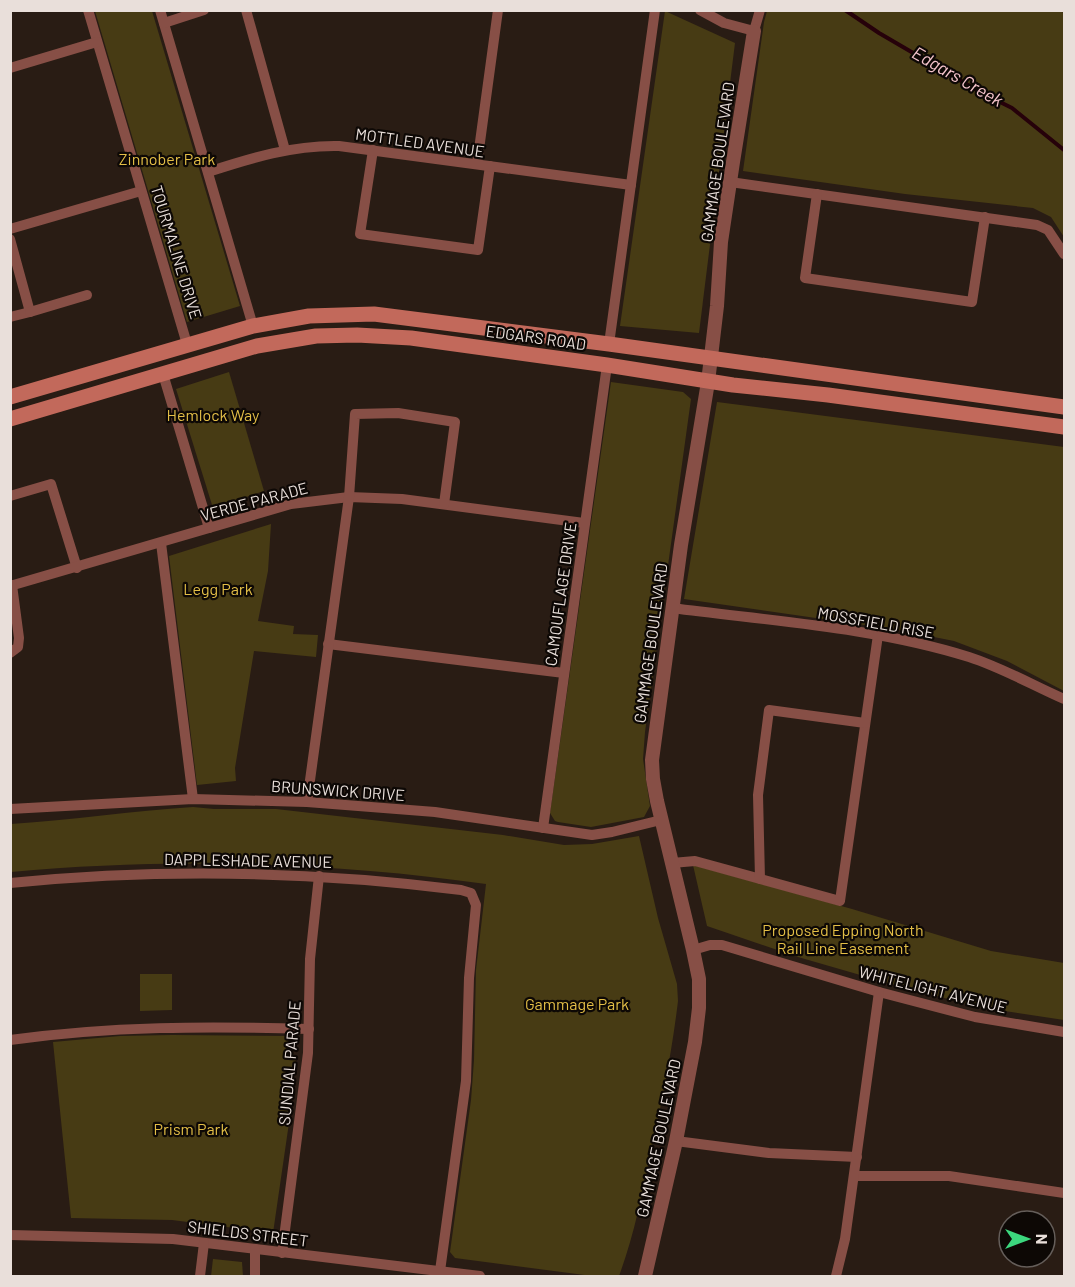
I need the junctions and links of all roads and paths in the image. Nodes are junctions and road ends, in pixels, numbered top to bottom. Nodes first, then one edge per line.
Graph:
1 (88, 10) edge
2 (160, 10) edge
3 (204, 10) edge
4 (246, 10) edge
5 (498, 10) edge
6 (655, 10) edge
7 (700, 10) edge
8 (760, 10) edge
9 (164, 23) junction
10 (754, 31) junction
11 (97, 42) junction
12 (10, 68) edge
13 (285, 150) junction
14 (373, 150) junction
15 (477, 164) junction
16 (490, 166) junction
17 (208, 172) junction
18 (730, 182) junction
19 (631, 185) junction
20 (141, 191) junction
21 (817, 194) junction
22 (985, 217) junction
23 (10, 230) edge
24 (10, 239) edge
25 (1065, 254) edge
26 (87, 295) dead end
27 (30, 312) junction
28 (10, 317) edge
29 (253, 326) junction
30 (187, 344) junction
31 (609, 344) junction
32 (157, 353) junction
33 (710, 358) junction
34 (194, 364) junction
35 (606, 365) junction
36 (164, 374) junction
37 (708, 382) junction
38 (10, 397) edge
39 (1065, 407) edge
40 (10, 419) edge
41 (1065, 428) edge
42 (10, 496) edge
43 (349, 497) junction
44 (444, 504) junction
45 (584, 523) junction
46 (209, 528) junction
47 (160, 543) junction
48 (77, 568) junction
49 (11, 585) edge
50 (672, 608) junction
51 (878, 635) junction
52 (328, 644) junction
53 (10, 653) edge
54 (564, 673) junction
55 (1065, 699) edge
56 (866, 723) junction
57 (193, 799) junction
58 (308, 802) junction
59 (10, 809) edge
60 (661, 820) junction
61 (543, 828) junction
62 (672, 863) junction
63 (319, 876) junction
64 (760, 879) junction
65 (10, 883) edge
66 (693, 950) junction
67 (879, 992) junction
68 (309, 1029) junction
69 (1065, 1032) edge
70 (10, 1040) edge
71 (676, 1140) junction
72 (857, 1157) junction
73 (854, 1176) junction
74 (1065, 1192) edge
75 (10, 1235) edge
76 (204, 1243) junction
77 (255, 1249) junction
78 (282, 1252) junction
79 (440, 1271) junction
80 (423, 1274) edge
81 (200, 1276) edge
82 (255, 1276) edge
83 (480, 1276) edge
84 (645, 1276) edge
85 (836, 1276) edge

1 - 11 street, TOURMALINE DRIVE
2 - 9 street
3 - 9 street
4 - 13 street
5 - 15 street
6 - 19 street
7 - 10 street
8 - 10 street, GAMMAGE BOULEVARD
9 - 17 street
10 - 18 street, GAMMAGE BOULEVARD
11 - 12 street
11 - 20 street, TOURMALINE DRIVE
13 - 14 street, MOTTLED AVENUE
13 - 17 street, MOTTLED AVENUE
14 - 15 street, MOTTLED AVENUE
14 - 16 street
15 - 16 street, MOTTLED AVENUE
16 - 19 street, MOTTLED AVENUE
17 - 29 street
18 - 21 street
18 - 33 street, GAMMAGE BOULEVARD
19 - 31 street
20 - 23 street
20 - 30 street, TOURMALINE DRIVE
21 - 22 street
21 - 22 street
22 - 25 street
24 - 27 street
26 - 27 street
27 - 28 street
29 - 30 main road, EDGARS ROAD
29 - 31 main road, EDGARS ROAD
30 - 32 main road, EDGARS ROAD
30 - 34 street, TOURMALINE DRIVE
31 - 33 main road, EDGARS ROAD
32 - 36 street
32 - 38 main road, EDGARS ROAD
33 - 37 street, GAMMAGE BOULEVARD
33 - 39 main road, EDGARS ROAD
34 - 35 main road, EDGARS ROAD
34 - 36 main road, EDGARS ROAD
35 - 37 main road, EDGARS ROAD
35 - 45 street, CAMOUFLAGE DRIVE
36 - 40 main road, EDGARS ROAD
36 - 46 street
37 - 41 main road, EDGARS ROAD
37 - 50 street, GAMMAGE BOULEVARD
42 - 48 street
43 - 44 street, VERDE PARADE
43 - 44 street
43 - 46 street, VERDE PARADE
43 - 52 street
44 - 45 street, VERDE PARADE
45 - 54 street, CAMOUFLAGE DRIVE
46 - 47 street, VERDE PARADE
47 - 48 street, VERDE PARADE
47 - 57 street
48 - 49 street, VERDE PARADE
49 - 53 street
50 - 51 street, MOSSFIELD RISE
50 - 60 street, GAMMAGE BOULEVARD
51 - 55 street, MOSSFIELD RISE
51 - 56 street
52 - 54 street
52 - 58 street
54 - 61 street, CAMOUFLAGE DRIVE
56 - 64 street
56 - 64 street
57 - 58 street, BRUNSWICK DRIVE
57 - 59 street, BRUNSWICK DRIVE
58 - 61 street, BRUNSWICK DRIVE
60 - 61 street, BRUNSWICK DRIVE
60 - 62 street, GAMMAGE BOULEVARD
62 - 64 street
62 - 66 street, GAMMAGE BOULEVARD
63 - 65 street, DAPPLESHADE AVENUE
63 - 68 street, SUNDIAL PARADE
63 - 79 street, DAPPLESHADE AVENUE
66 - 67 street, WHITELIGHT AVENUE
66 - 71 street, GAMMAGE BOULEVARD
67 - 69 street, WHITELIGHT AVENUE
67 - 72 street
68 - 70 street
68 - 78 street, SUNDIAL PARADE
71 - 72 street
71 - 84 street, GAMMAGE BOULEVARD
72 - 73 street
73 - 74 street
73 - 85 street
75 - 76 street, SHIELDS STREET
76 - 77 street, SHIELDS STREET
76 - 81 street
77 - 78 street, SHIELDS STREET
77 - 82 street
78 - 80 street, SHIELDS STREET
79 - 80 street, SHIELDS STREET
79 - 83 street, SHIELDS STREET

